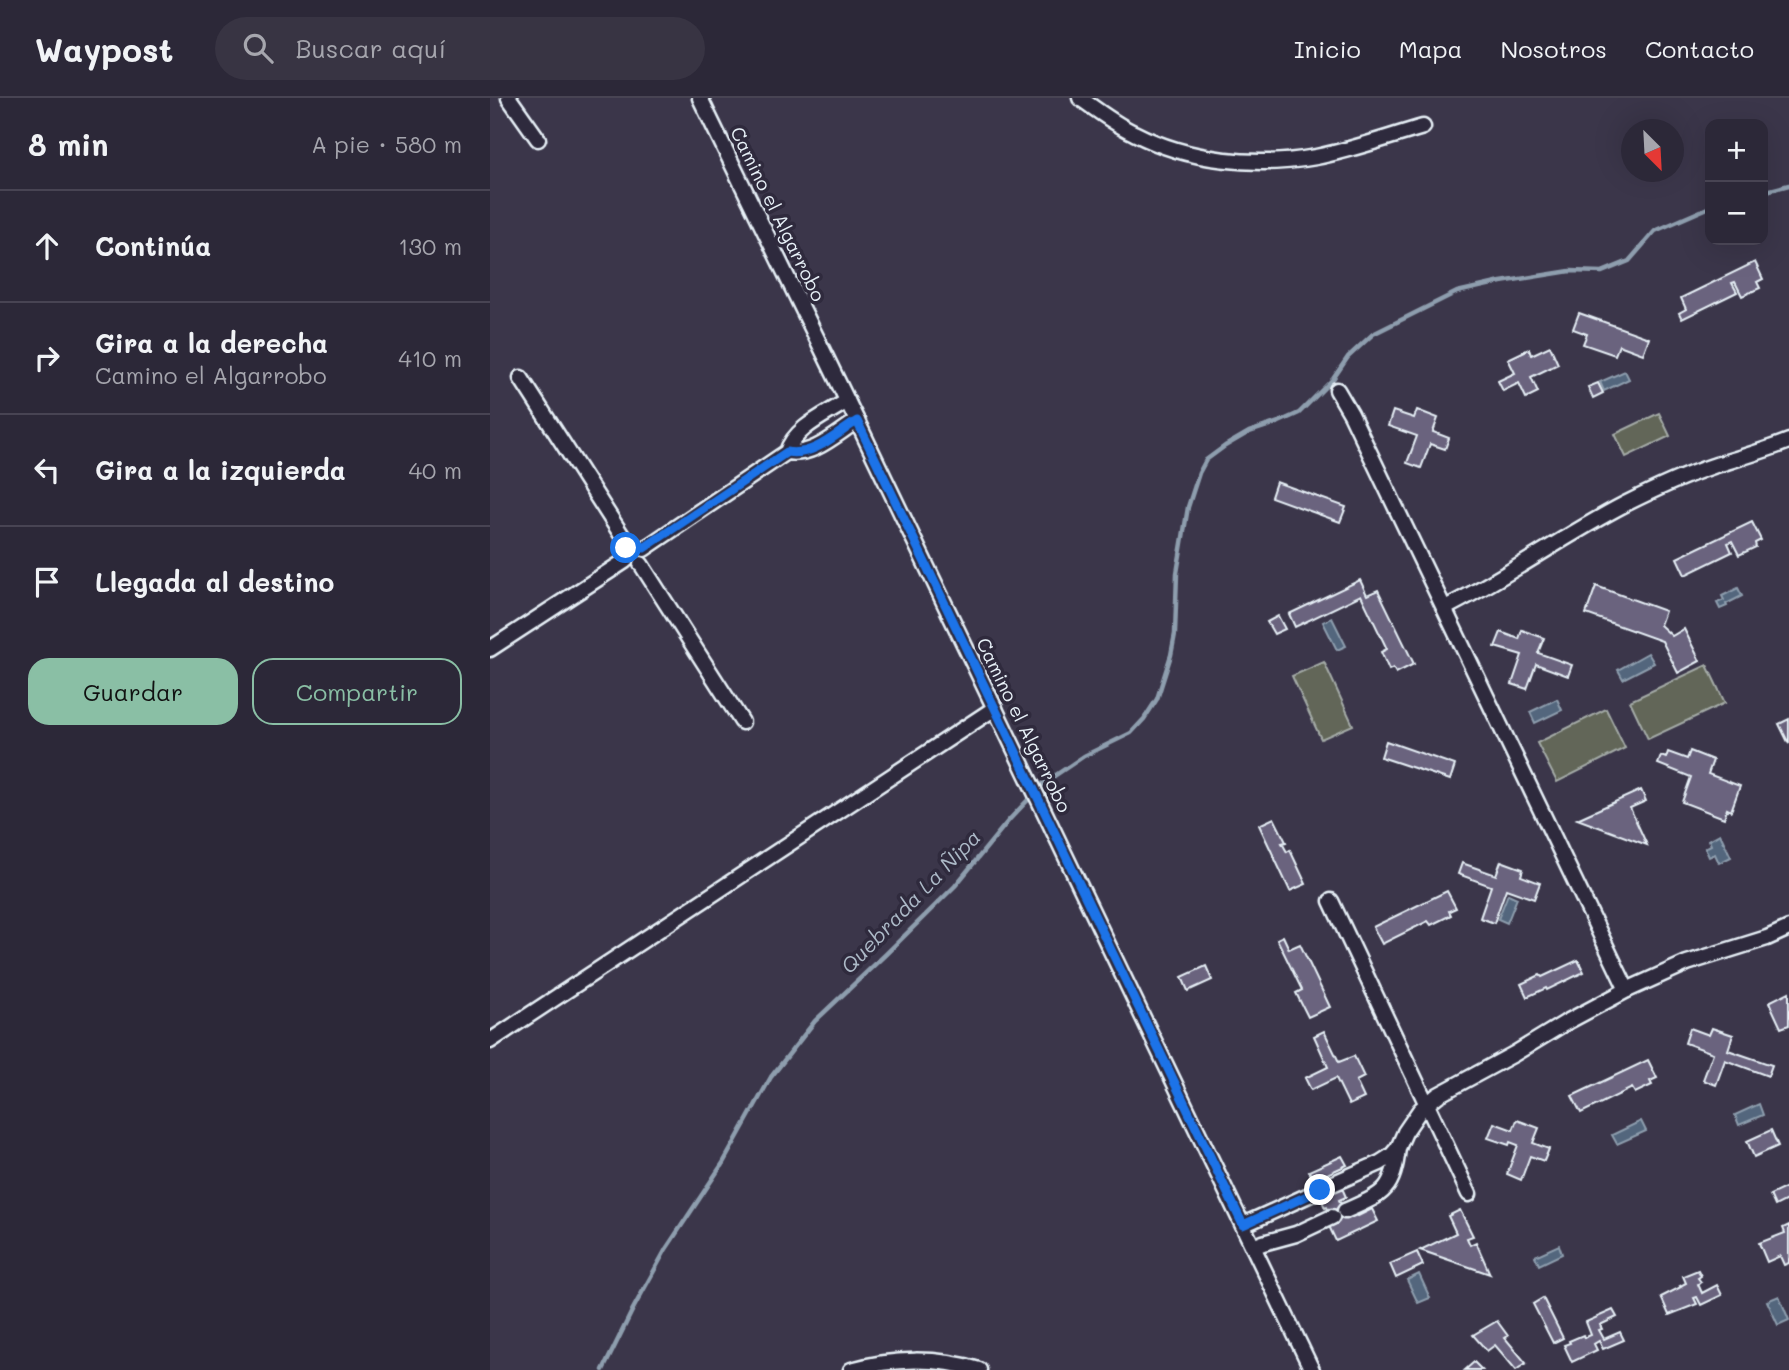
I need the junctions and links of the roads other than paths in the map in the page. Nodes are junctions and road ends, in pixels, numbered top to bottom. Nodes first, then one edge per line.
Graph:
1 (509, 98) edge
2 (700, 98) edge
3 (1080, 98) edge
4 (1423, 127) dead end
5 (538, 139) dead end
6 (521, 378) dead end
7 (1337, 390) dead end
8 (847, 401) junction
9 (857, 421) junction
10 (1789, 441) edge
11 (787, 452) junction
12 (628, 545) junction
13 (644, 548) junction
14 (625, 561) junction
15 (641, 564) junction
16 (1445, 608) junction
17 (490, 649) edge
18 (995, 708) junction
19 (742, 722) dead end
20 (1331, 901) dead end
21 (1789, 928) edge
22 (1627, 990) junction
23 (490, 1041) edge
24 (1426, 1104) junction
25 (1398, 1148) junction
26 (1469, 1194) dead end
27 (1243, 1225) junction
28 (1253, 1247) junction
29 (851, 1370) edge
30 (979, 1370) edge
31 (1312, 1370) edge

1 - 5 street
2 - 8 street, Camino el Algarrobo
3 - 4 street
6 - 12 street
7 - 16 street
8 - 9 street, Camino el Algarrobo
8 - 11 street
9 - 11 street
9 - 18 street, Camino el Algarrobo
10 - 16 street
11 - 13 street
12 - 13 street
12 - 14 street
13 - 15 street
14 - 15 street
14 - 17 street
15 - 19 street
16 - 22 street
18 - 23 street
18 - 27 street, Camino el Algarrobo
20 - 24 street
21 - 22 street
22 - 24 street
24 - 25 street
24 - 26 street
25 - 27 street
25 - 28 street
27 - 28 street, Camino el Algarrobo
28 - 31 street, Camino el Algarrobo
29 - 30 street

